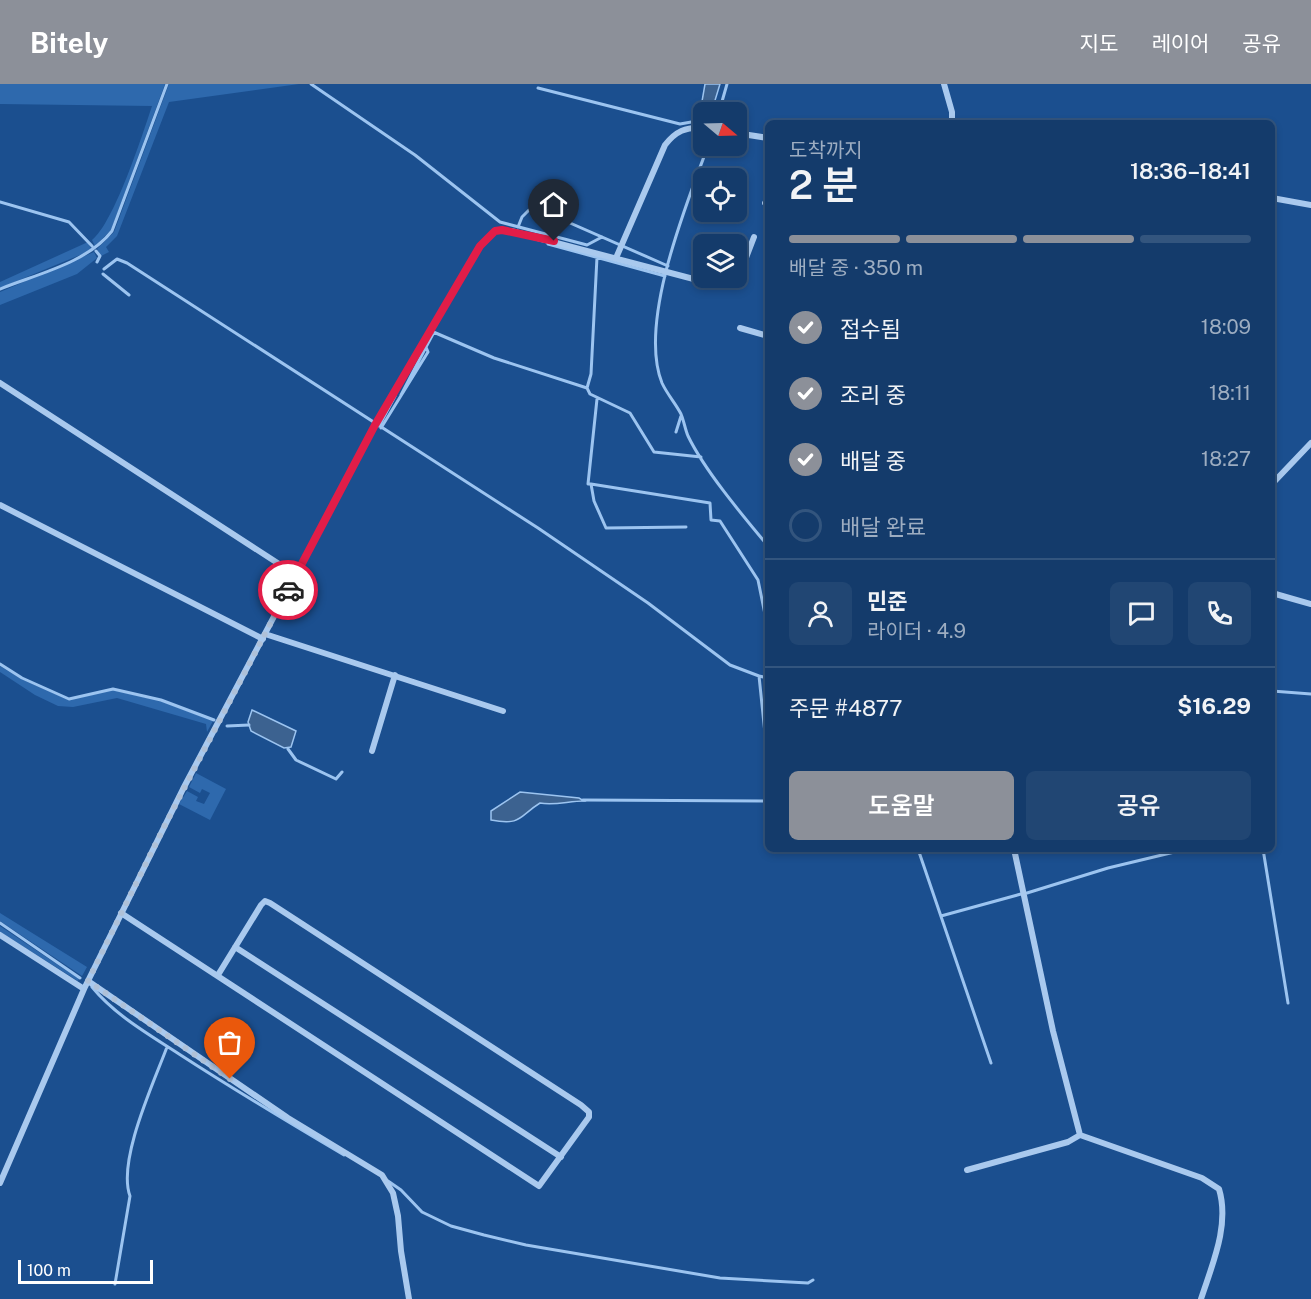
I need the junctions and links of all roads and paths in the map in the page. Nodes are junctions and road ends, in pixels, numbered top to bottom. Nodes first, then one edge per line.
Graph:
1 (944, 84) edge
2 (952, 120) edge
3 (693, 129) edge
4 (747, 135) edge
5 (765, 138) edge
6 (1275, 199) edge
7 (1311, 205) edge
8 (754, 237) dead end
9 (616, 258) junction
10 (740, 328) dead end
11 (765, 335) edge
12 (0, 383) edge
13 (1311, 443) edge
14 (1275, 481) edge
15 (0, 505) edge
16 (296, 575) junction
17 (1275, 594) edge
18 (1311, 604) edge
19 (264, 636) junction
20 (395, 675) junction
21 (503, 711) dead end
22 (372, 751) dead end
23 (1015, 852) edge
24 (121, 913) junction
25 (0, 935) edge
26 (235, 947) junction
27 (218, 975) junction
28 (88, 981) junction
29 (84, 989) junction
30 (1080, 1135) junction
31 (561, 1157) junction
32 (968, 1170) dead end
33 (0, 1183) edge
34 (409, 1299) edge
35 (1201, 1299) edge

1 - 2 street
3 - 9 street
4 - 5 street
6 - 7 street
8 - 9 street
9 - 16 street
10 - 11 street
12 - 16 street
13 - 14 street
15 - 19 street
16 - 19 street
17 - 18 street
19 - 20 street
19 - 24 street
20 - 21 street
20 - 22 street
23 - 30 street
24 - 27 street
24 - 28 street
25 - 29 street
26 - 27 street
26 - 31 street
26 - 31 street
27 - 31 street
28 - 29 street
28 - 34 street
29 - 33 street
30 - 32 street
30 - 35 street

